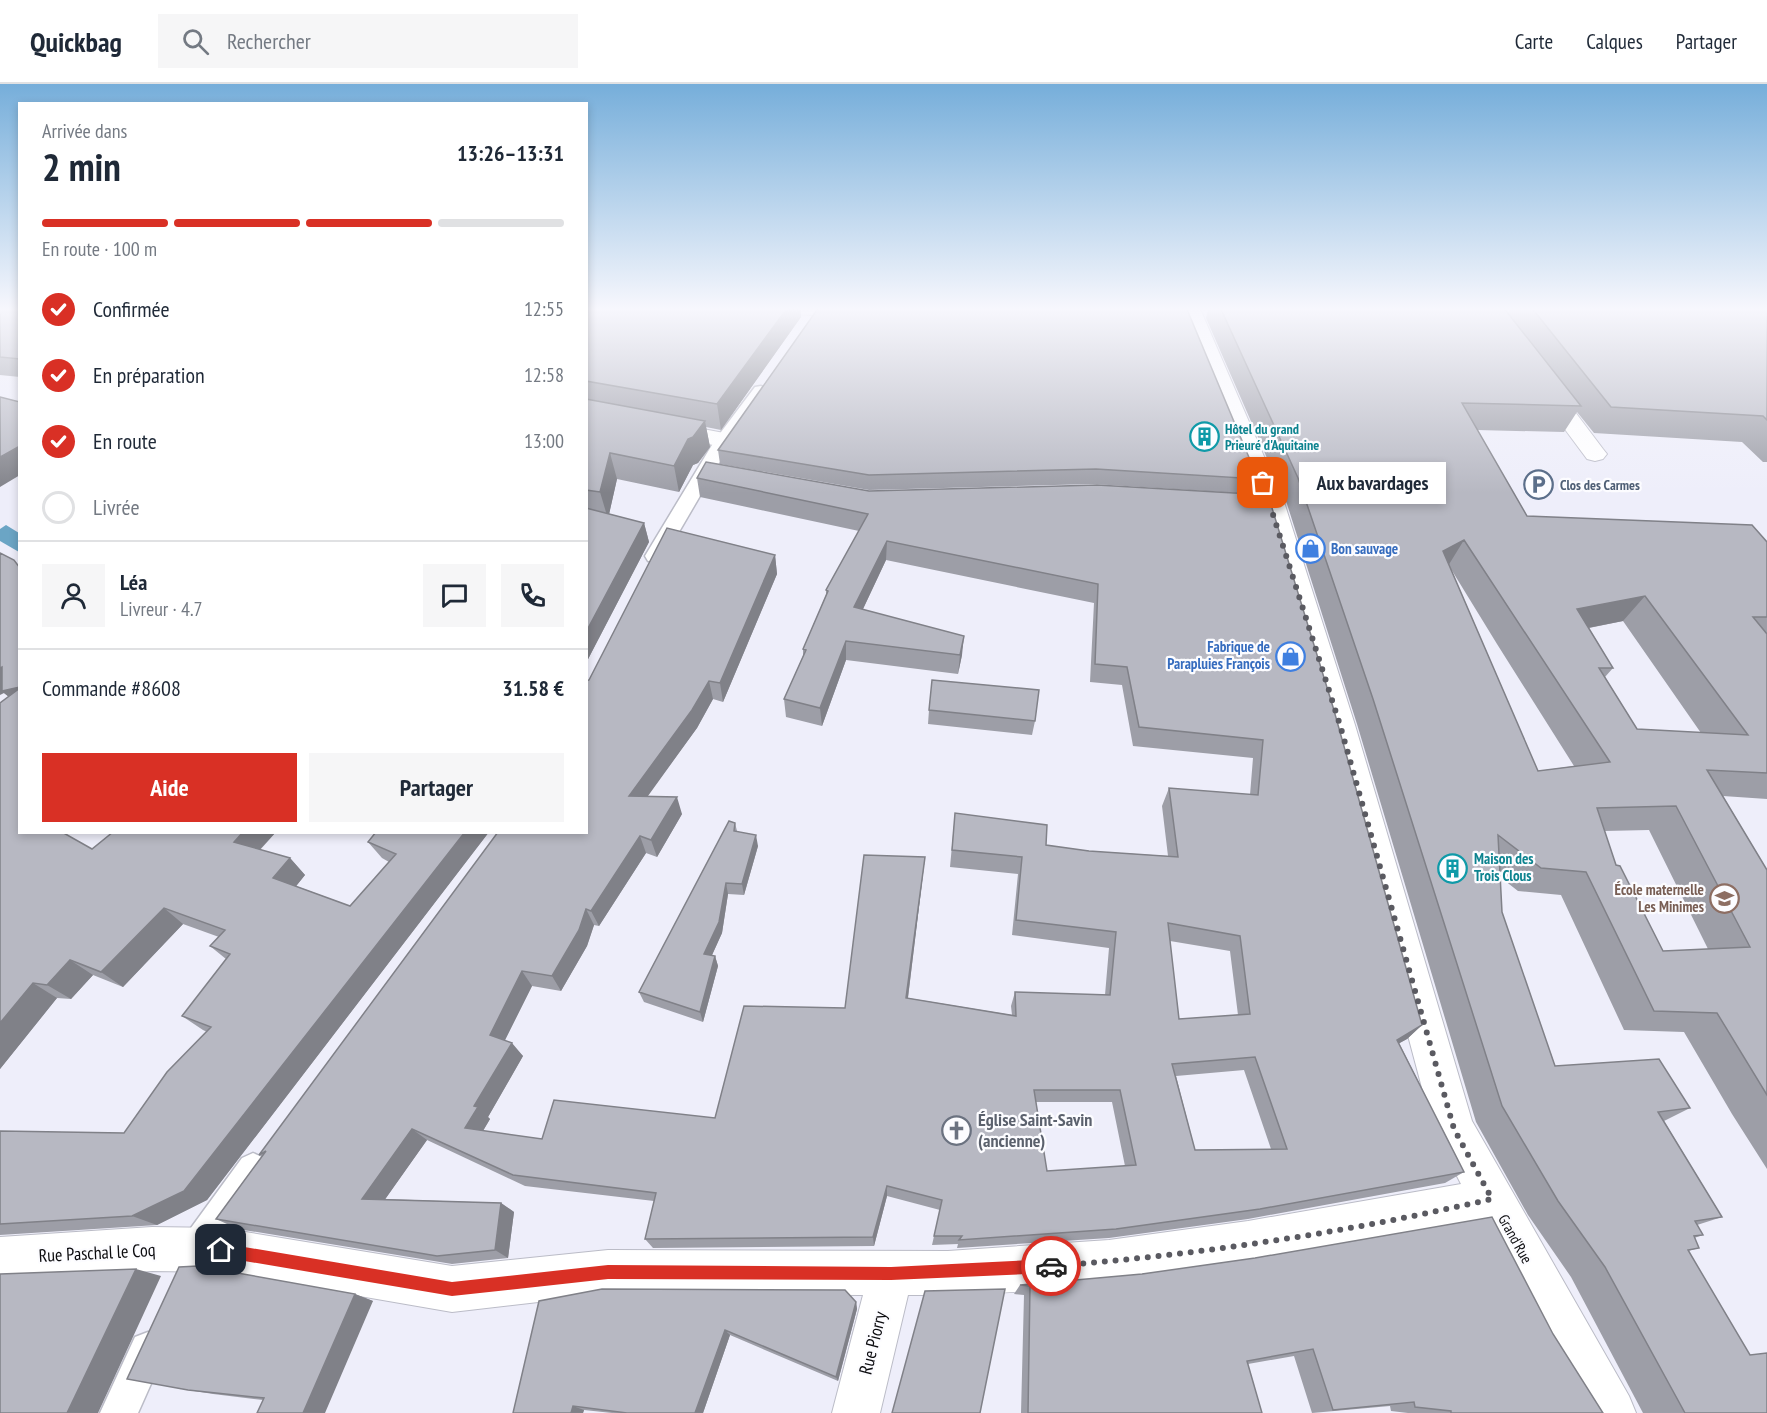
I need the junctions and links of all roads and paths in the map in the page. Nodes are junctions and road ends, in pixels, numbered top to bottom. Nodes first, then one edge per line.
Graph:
1 (1213, 369) edge
2 (1534, 374) edge
3 (770, 379) edge
4 (588, 414) edge
5 (724, 440) junction
6 (1595, 454) dead end
7 (704, 471) junction
8 (735, 476) edge
9 (647, 571) edge
10 (268, 1150) edge
11 (1492, 1199) junction
12 (0, 1258) edge
13 (187, 1265) junction
14 (891, 1274) junction
15 (161, 1321) edge
16 (119, 1413) edge
17 (856, 1413) edge
18 (1611, 1413) edge

1 - 11 street, Grand'Rue
2 - 6 street
3 - 5 street
4 - 5 street
5 - 7 street
7 - 8 street
7 - 9 street
10 - 13 street
11 - 14 street, Rue Paschal le Coq
11 - 18 street, Grand'Rue
12 - 13 street, Rue Paschal le Coq
13 - 14 street, Rue Paschal le Coq
14 - 17 street, Rue Piorry
15 - 16 street

